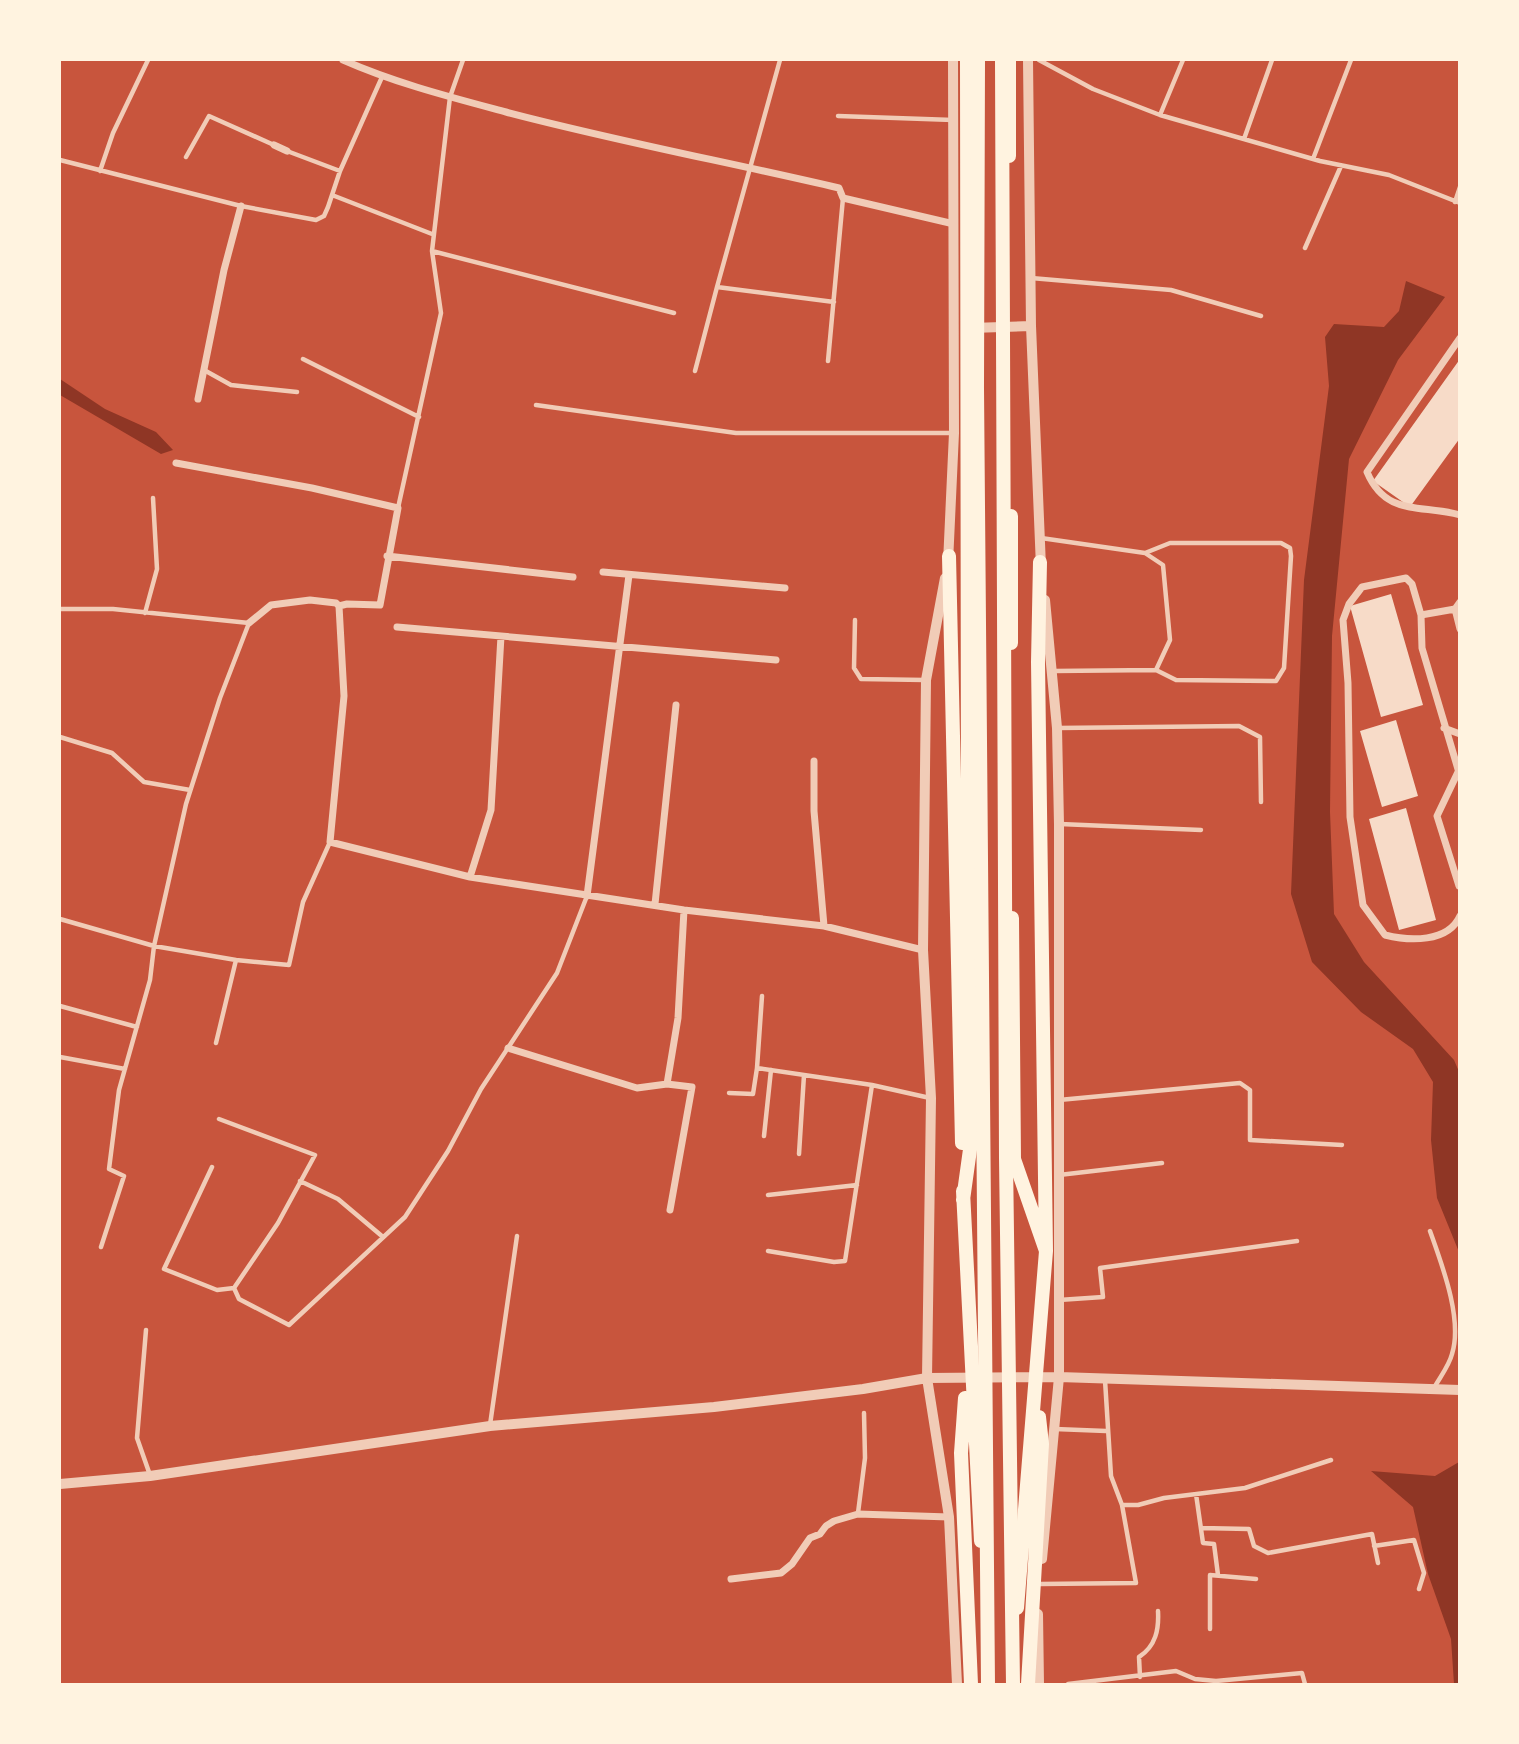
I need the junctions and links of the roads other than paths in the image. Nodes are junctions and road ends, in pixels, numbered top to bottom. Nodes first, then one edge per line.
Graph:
1 (148, 60) edge
2 (343, 60) edge
3 (463, 60) edge
4 (780, 60) edge
5 (953, 60) edge
6 (967, 60) edge
7 (978, 60) edge
8 (1002, 60) edge
9 (1009, 60) edge
10 (1028, 60) edge
11 (1039, 60) edge
12 (1183, 60) edge
13 (1272, 60) edge
14 (1352, 60) edge
15 (382, 77) junction
16 (450, 97) junction
17 (1160, 114) junction
18 (838, 116) dead end
19 (956, 120) junction
20 (1244, 139) junction
21 (274, 145) joint
22 (287, 151) joint
23 (186, 157) dead end
24 (1313, 159) junction
25 (60, 160) edge
26 (1342, 166) junction
27 (749, 167) junction
28 (100, 171) junction
29 (340, 171) junction
30 (1460, 187) edge
31 (331, 195) junction
32 (843, 198) junction
33 (1457, 203) edge
34 (241, 206) junction
35 (954, 224) junction
36 (432, 234) junction
37 (1305, 248) dead end
38 (432, 251) junction
39 (1030, 278) junction
40 (717, 287) junction
41 (834, 302) junction
42 (674, 313) dead end
43 (1261, 316) dead end
44 (1031, 326) junction
45 (954, 328) junction
46 (1460, 338) edge
47 (303, 359) dead end
48 (828, 361) dead end
49 (204, 370) junction
50 (695, 371) dead end
51 (297, 392) dead end
52 (198, 400) dead end
53 (537, 405) dead end
54 (419, 417) junction
55 (954, 433) junction
56 (176, 463) dead end
57 (153, 498) dead end
58 (398, 508) junction
59 (1460, 515) edge
60 (1038, 537) junction
61 (1145, 553) junction
62 (387, 556) junction
63 (949, 556) junction
64 (1040, 562) junction
65 (603, 572) dead end
66 (628, 575) junction
67 (573, 577) dead end
68 (785, 588) dead end
69 (339, 606) junction
70 (1457, 606) edge
71 (60, 609) edge
72 (145, 612) junction
73 (1421, 615) junction
74 (855, 620) dead end
75 (249, 623) junction
76 (397, 627) dead end
77 (1460, 629) edge
78 (501, 636) junction
79 (619, 647) junction
80 (776, 660) dead end
81 (1156, 670) junction
82 (1053, 671) junction
83 (926, 680) junction
84 (676, 705) dead end
85 (1057, 728) junction
86 (1444, 728) junction
87 (1460, 734) edge
88 (60, 737) edge
89 (814, 761) dead end
90 (1459, 774) edge
91 (190, 790) junction
92 (1261, 802) dead end
93 (1059, 824) junction
94 (1201, 830) dead end
95 (330, 842) junction
96 (470, 877) junction
97 (1460, 887) edge
98 (587, 896) junction
99 (655, 904) junction
100 (684, 910) junction
101 (1460, 916) edge
102 (60, 919) edge
103 (824, 926) junction
104 (154, 946) junction
105 (923, 950) junction
106 (236, 960) junction
107 (762, 996) dead end
108 (60, 1006) edge
109 (137, 1027) junction
110 (216, 1043) dead end
111 (508, 1048) junction
112 (60, 1056) edge
113 (125, 1069) junction
114 (757, 1069) junction
115 (771, 1070) junction
116 (804, 1075) junction
117 (667, 1084) junction
118 (873, 1085) junction
119 (729, 1093) dead end
120 (931, 1098) junction
121 (1058, 1101) junction
122 (219, 1119) dead end
123 (764, 1136) dead end
124 (1342, 1145) dead end
125 (799, 1154) dead end
126 (1162, 1163) dead end
127 (212, 1167) dead end
128 (1058, 1175) junction
129 (300, 1181) junction
130 (857, 1185) junction
131 (768, 1195) dead end
132 (963, 1200) junction
133 (670, 1210) dead end
134 (1430, 1231) dead end
135 (517, 1236) dead end
136 (383, 1237) junction
137 (1297, 1241) dead end
138 (101, 1247) dead end
139 (768, 1251) dead end
140 (1046, 1251) junction
141 (234, 1288) junction
142 (1058, 1300) junction
143 (146, 1330) dead end
144 (969, 1334) junction
145 (1059, 1377) junction
146 (927, 1378) junction
147 (1105, 1379) junction
148 (1035, 1384) junction
149 (1434, 1389) junction
150 (1460, 1390) edge
151 (864, 1413) dead end
152 (490, 1426) junction
153 (1054, 1429) junction
154 (1107, 1431) junction
155 (1331, 1460) dead end
156 (150, 1476) junction
157 (60, 1484) edge
158 (1196, 1494) junction
159 (1122, 1505) junction
160 (858, 1514) junction
161 (949, 1517) junction
162 (1201, 1528) junction
163 (1374, 1546) junction
164 (1378, 1563) dead end
165 (1218, 1575) junction
166 (731, 1579) dead end
167 (1256, 1579) dead end
168 (1040, 1584) junction
169 (1419, 1589) dead end
170 (1158, 1611) dead end
171 (1210, 1629) dead end
172 (1013, 1665) junction
173 (988, 1666) junction
174 (1140, 1677) junction
175 (957, 1685) edge
176 (971, 1685) edge
177 (988, 1685) edge
178 (1013, 1685) edge
179 (1028, 1685) edge
180 (1039, 1685) edge
181 (1068, 1685) edge
182 (1305, 1685) edge

1 - 28 lane
2 - 15 street
3 - 16 lane
4 - 27 lane
5 - 19 street
6 - 132 main road
7 - 173 main road
8 - 172 main road
9 - 140 main road
10 - 39 street
11 - 17 lane
12 - 17 lane
13 - 20 lane
14 - 24 lane
15 - 16 street
15 - 29 lane
16 - 27 street
16 - 36 lane
17 - 20 lane
18 - 19 lane
19 - 35 street
20 - 24 lane
21 - 22 street
21 - 23 lane
22 - 29 lane
24 - 26 lane
25 - 28 lane
26 - 33 lane
26 - 37 lane
27 - 32 street
27 - 40 lane
28 - 34 lane
29 - 31 lane
30 - 33 lane
31 - 34 lane
31 - 36 lane
32 - 35 street
32 - 41 lane
34 - 49 street
35 - 45 street
36 - 38 lane
38 - 42 lane
38 - 54 lane
39 - 43 lane
39 - 44 street
40 - 41 lane
40 - 50 lane
41 - 48 lane
44 - 45 street
44 - 60 street
45 - 55 street
46 - 59 street
47 - 54 lane
49 - 51 lane
49 - 52 street
53 - 55 lane
54 - 58 lane
55 - 63 street
56 - 58 street
57 - 72 lane
58 - 62 street
60 - 61 lane
60 - 64 street
61 - 81 lane
61 - 81 lane
62 - 67 street
62 - 69 street
63 - 83 street
63 - 132 main road
64 - 82 street
64 - 140 main road
65 - 66 street
66 - 68 street
66 - 79 street
69 - 75 street
69 - 95 street
70 - 73 street
70 - 77 street
71 - 72 lane
72 - 75 lane
73 - 86 street
73 - 101 street
74 - 83 lane
75 - 91 lane
76 - 78 street
78 - 79 street
78 - 96 street
79 - 80 street
79 - 98 street
81 - 82 lane
82 - 85 street
83 - 105 street
84 - 99 street
85 - 92 lane
85 - 93 street
86 - 87 street
86 - 90 street
88 - 91 lane
89 - 103 street
90 - 97 street
91 - 104 lane
93 - 94 lane
93 - 121 street
95 - 96 street
95 - 106 lane
96 - 98 street
98 - 99 street
98 - 111 lane
99 - 100 street
100 - 103 street
100 - 117 street
102 - 104 lane
103 - 105 street
104 - 106 lane
104 - 109 lane
105 - 120 street
106 - 110 lane
107 - 114 lane
108 - 109 lane
109 - 113 lane
111 - 117 street
111 - 136 lane
112 - 113 lane
113 - 138 lane
114 - 115 lane
114 - 119 lane
115 - 116 lane
115 - 123 lane
116 - 118 lane
116 - 125 lane
117 - 133 street
118 - 120 lane
118 - 130 lane
120 - 146 street
121 - 124 lane
121 - 128 street
122 - 129 lane
126 - 128 lane
127 - 141 lane
128 - 142 street
129 - 136 lane
129 - 141 lane
130 - 131 lane
130 - 139 lane
132 - 144 main road
134 - 149 lane
135 - 152 lane
136 - 141 lane
137 - 142 lane
140 - 148 main road
142 - 145 street
143 - 156 lane
144 - 173 main road
144 - 176 main road
145 - 146 street
145 - 147 street
145 - 153 street
146 - 152 street
146 - 161 street
147 - 149 street
147 - 154 lane
148 - 172 main road
148 - 179 main road
149 - 150 street
151 - 160 lane
152 - 156 street
153 - 154 lane
153 - 168 street
154 - 159 lane
155 - 158 lane
156 - 157 street
158 - 159 lane
158 - 162 lane
159 - 168 lane
160 - 161 street
160 - 166 street
161 - 175 street
162 - 163 lane
162 - 165 lane
163 - 164 lane
163 - 169 lane
165 - 167 lane
165 - 171 lane
168 - 180 street
170 - 174 lane
172 - 178 main road
173 - 177 main road
174 - 181 lane
174 - 182 lane

